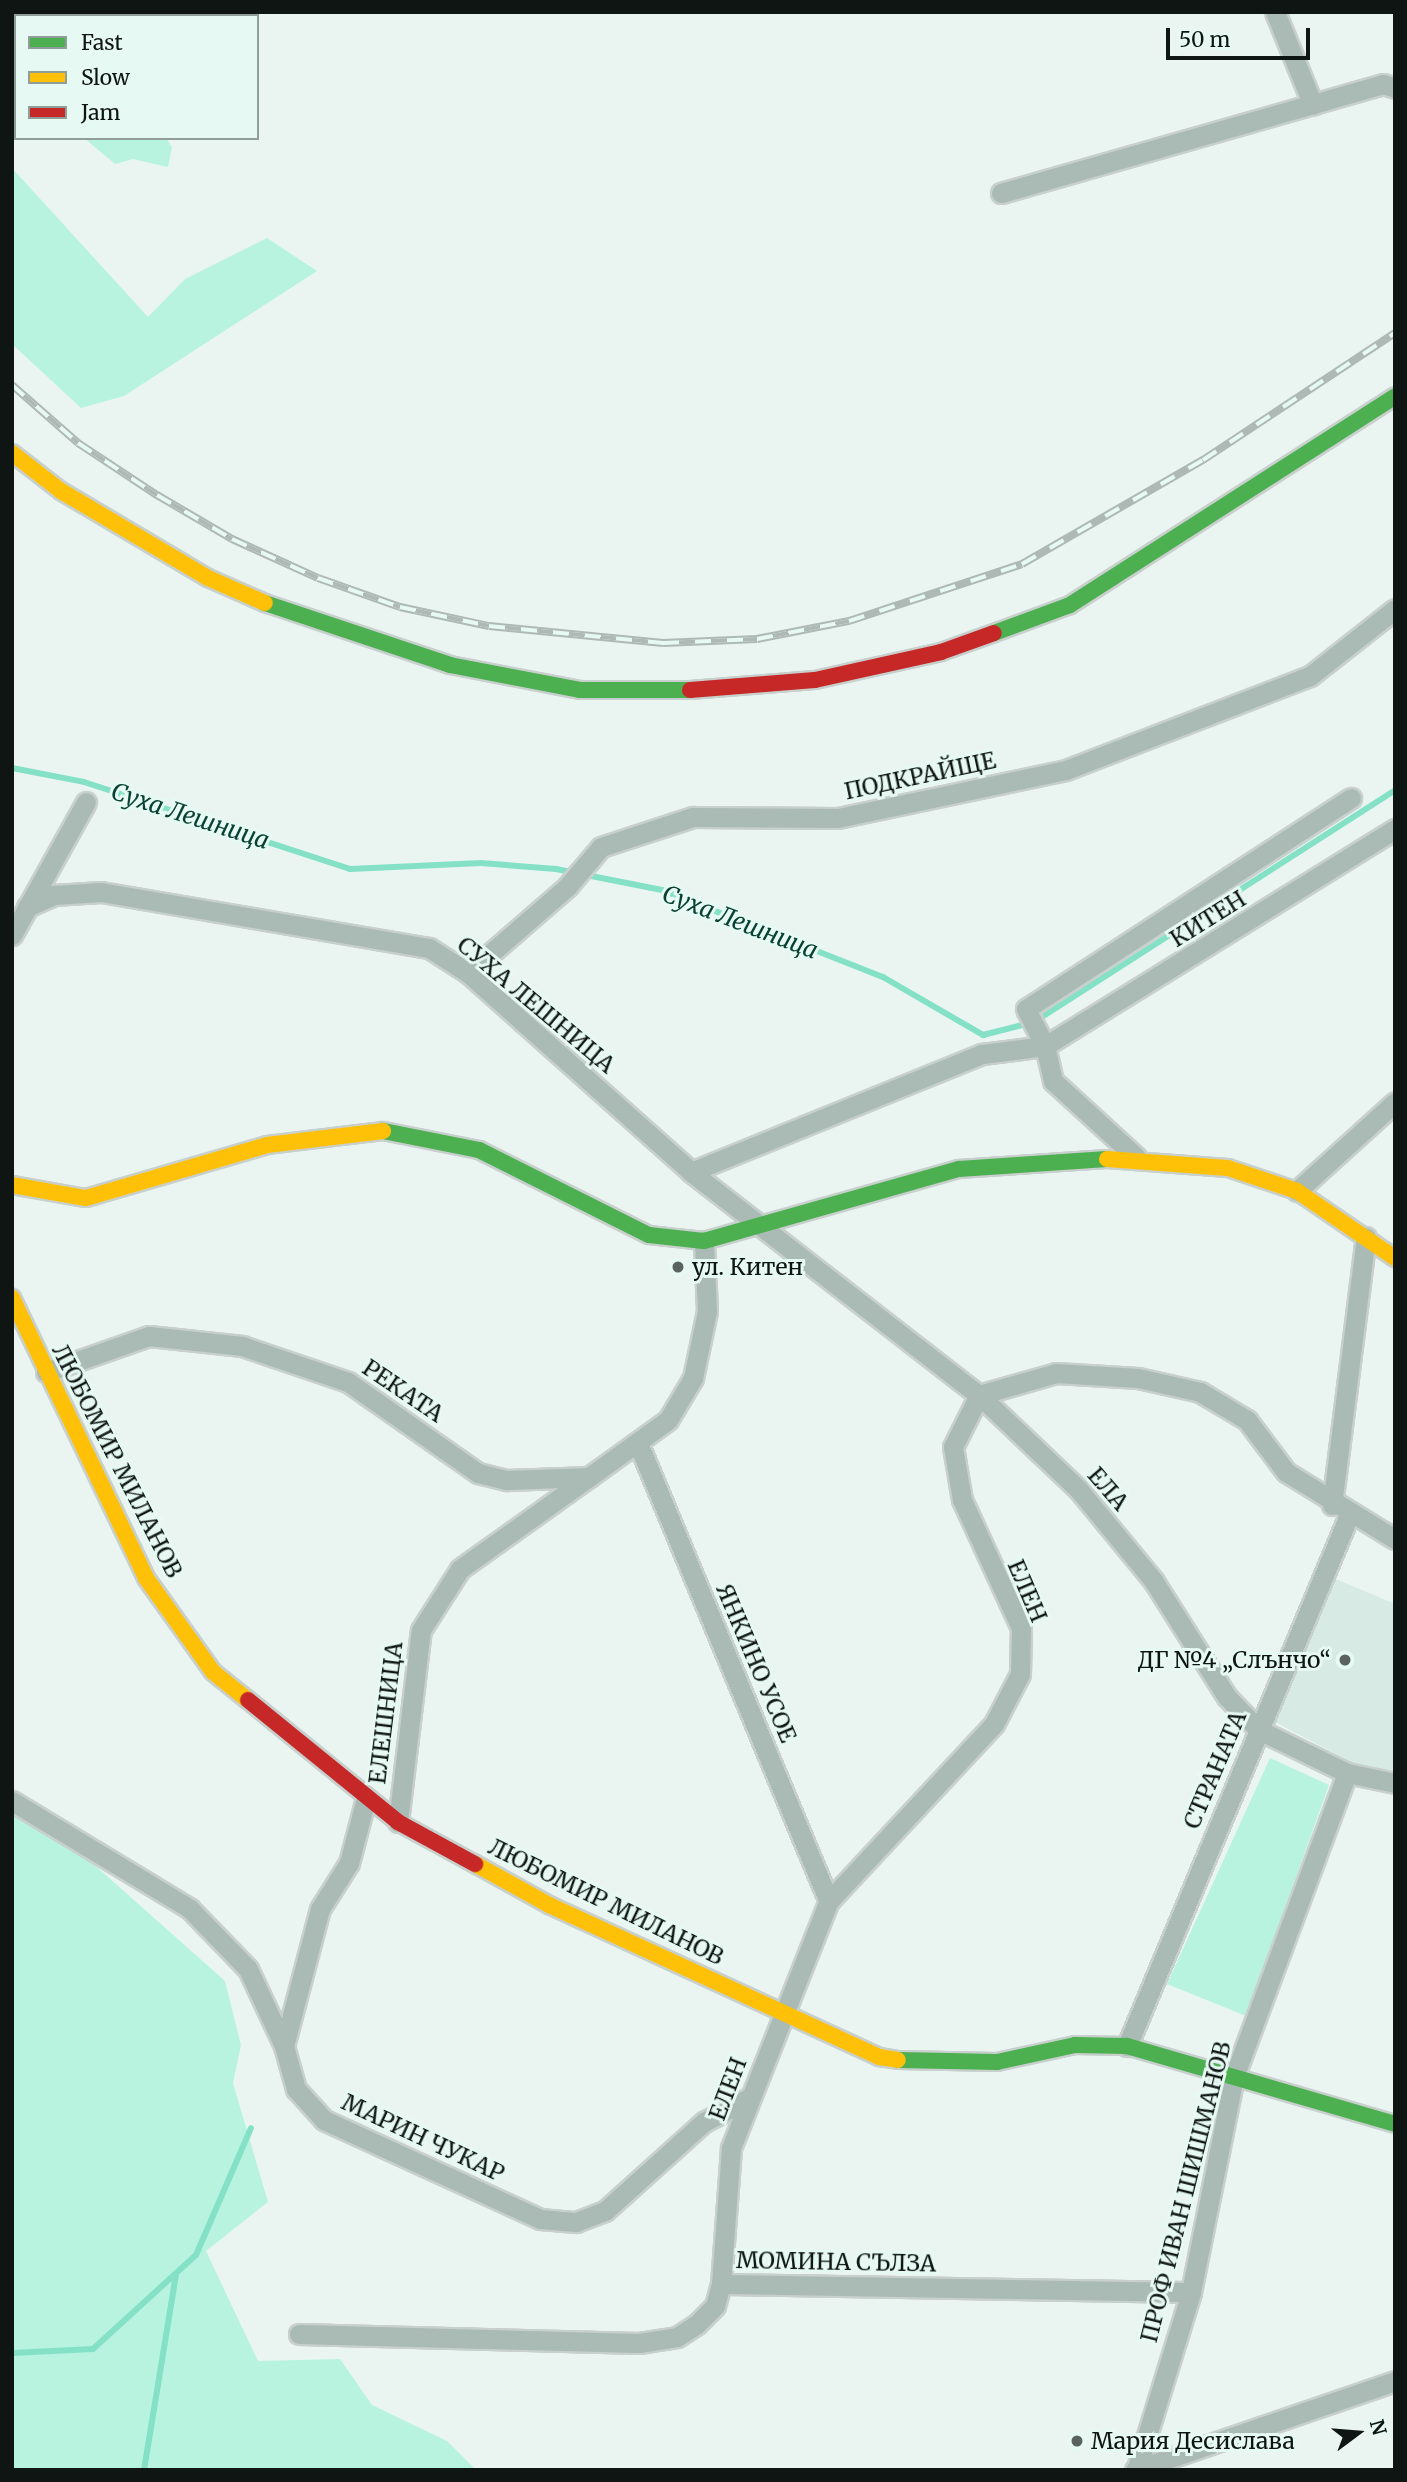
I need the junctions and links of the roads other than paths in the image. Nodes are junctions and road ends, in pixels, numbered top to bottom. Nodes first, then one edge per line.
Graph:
1 (1275, 12) edge
2 (1395, 88) edge
3 (1313, 105) junction
4 (1001, 193) dead end
5 (1395, 396) edge
6 (12, 453) edge
7 (1395, 609) edge
8 (1351, 798) dead end
9 (86, 802) dead end
10 (1395, 829) edge
11 (27, 907) junction
12 (12, 935) edge
13 (468, 973) junction
14 (1045, 1046) junction
15 (1395, 1102) edge
16 (1136, 1157) junction
17 (691, 1172) junction
18 (12, 1185) edge
19 (1297, 1191) junction
20 (764, 1226) junction
21 (1366, 1237) junction
22 (704, 1241) junction
23 (1395, 1258) edge
24 (12, 1298) edge
25 (46, 1371) junction
26 (979, 1395) junction
27 (638, 1443) junction
28 (589, 1477) junction
29 (1332, 1505) junction
30 (1350, 1513) junction
31 (1395, 1539) edge
32 (1259, 1730) junction
33 (1348, 1773) junction
34 (1395, 1783) edge
35 (366, 1798) junction
36 (12, 1801) edge
37 (398, 1822) junction
38 (829, 1901) junction
39 (785, 2012) junction
40 (284, 2046) junction
41 (1127, 2046) junction
42 (1234, 2077) junction
43 (751, 2097) junction
44 (1395, 2124) edge
45 (721, 2284) junction
46 (1191, 2292) junction
47 (299, 2334) dead end
48 (1395, 2381) edge
49 (1136, 2469) edge

1 - 3 street
2 - 3 street
3 - 4 street
5 - 6 main road
7 - 13 street, ПОДКРАЙЩЕ
8 - 14 street
9 - 11 street
10 - 14 street, КИТЕН
11 - 12 street
11 - 13 street, СУХА ЛЕШНИЦА
13 - 17 street, СУХА ЛЕШНИЦА
14 - 16 street
14 - 17 street, КИТЕН
15 - 19 street
16 - 19 main road
16 - 20 main road
17 - 20 street, СУХА ЛЕШНИЦА
18 - 22 main road
19 - 21 main road
20 - 22 main road
20 - 26 street, ЕЛА
21 - 23 main road
21 - 29 street
22 - 27 street
24 - 25 main road, ЛЮБОМИР МИЛАНОВ
25 - 28 street, РЕКАТА
25 - 35 main road, ЛЮБОМИР МИЛАНОВ
26 - 29 street
26 - 32 street, ЕЛА
26 - 38 street, ЕЛЕН
27 - 28 street
27 - 38 street, ЯНКИНО УСОЕ
28 - 37 street, ЕЛЕШНИЦА
29 - 30 street
30 - 31 street
30 - 32 street, СТРАНАТА
32 - 33 street, ЕЛА
32 - 41 street, СТРАНАТА
33 - 34 street, ЕЛА
33 - 42 street, ПРОФ ИВАН ШИШМАНОВ
35 - 37 main road, ЛЮБОМИР МИЛАНОВ
35 - 40 street
36 - 40 street, МАРИН ЧУКАР
37 - 39 main road, ЛЮБОМИР МИЛАНОВ
38 - 39 street, ЕЛЕН
39 - 41 main road, ЛЮБОМИР МИЛАНОВ
39 - 43 street, ЕЛЕН
40 - 43 street, МАРИН ЧУКАР
41 - 42 main road, ЛЮБОМИР МИЛАНОВ
42 - 44 main road, ЛЮБОМИР МИЛАНОВ
42 - 46 street, ПРОФ ИВАН ШИШМАНОВ
43 - 45 street, ЕЛЕН
45 - 46 street, МОМИНА СЪЛЗА
45 - 47 street, МОМИНА СЪЛЗА
46 - 49 street, ПРОФ ИВАН ШИШМАНОВ
48 - 49 street

